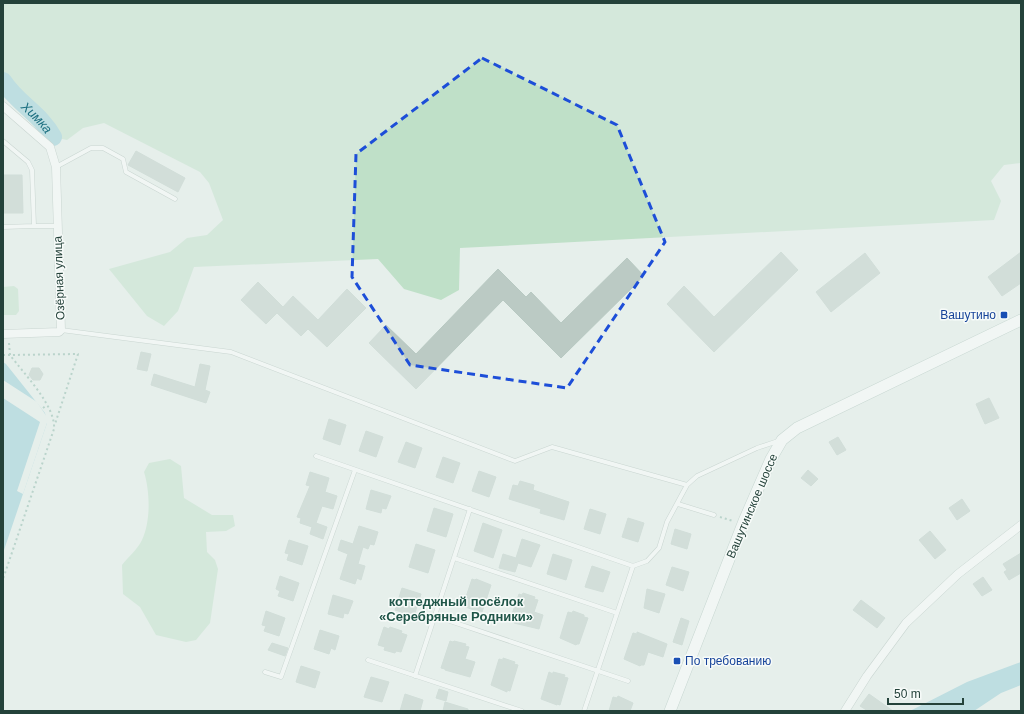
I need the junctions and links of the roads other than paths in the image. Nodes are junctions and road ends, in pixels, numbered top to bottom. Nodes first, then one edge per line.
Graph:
1 (3, 106) edge
2 (4, 144) edge
3 (56, 167) junction
4 (175, 199) dead end
5 (34, 226) junction
6 (57, 226) junction
7 (3, 227) edge
8 (1021, 320) edge
9 (61, 330) junction
10 (6, 334) edge
11 (782, 440) junction
12 (316, 456) dead end
13 (355, 470) junction
14 (687, 485) junction
15 (678, 504) junction
16 (470, 509) junction
17 (714, 515) road end
18 (1021, 524) edge
19 (454, 558) junction
20 (633, 566) junction
21 (617, 614) junction
22 (435, 616) junction
23 (368, 660) dead end
24 (598, 671) junction
25 (265, 672) dead end
26 (415, 676) junction
27 (628, 681) dead end
28 (522, 711) edge
29 (584, 711) edge
30 (670, 711) edge
31 (844, 711) edge

1 - 3 street
2 - 5 lane
3 - 4 lane
3 - 6 street, Озёрная улица
5 - 6 lane
5 - 7 lane
6 - 9 street, Озёрная улица
8 - 11 street, Вашутинское шоссе
9 - 10 street
9 - 14 lane
11 - 14 lane
11 - 30 street, Вашутинское шоссе
12 - 13 lane
13 - 16 lane
13 - 25 lane
14 - 15 lane
15 - 17 lane
15 - 20 lane
16 - 19 lane
16 - 20 lane
18 - 31 street
19 - 21 lane
19 - 22 lane
20 - 21 lane
21 - 24 lane
22 - 24 lane
22 - 26 lane
23 - 26 lane
24 - 27 lane
24 - 29 lane
26 - 28 lane

